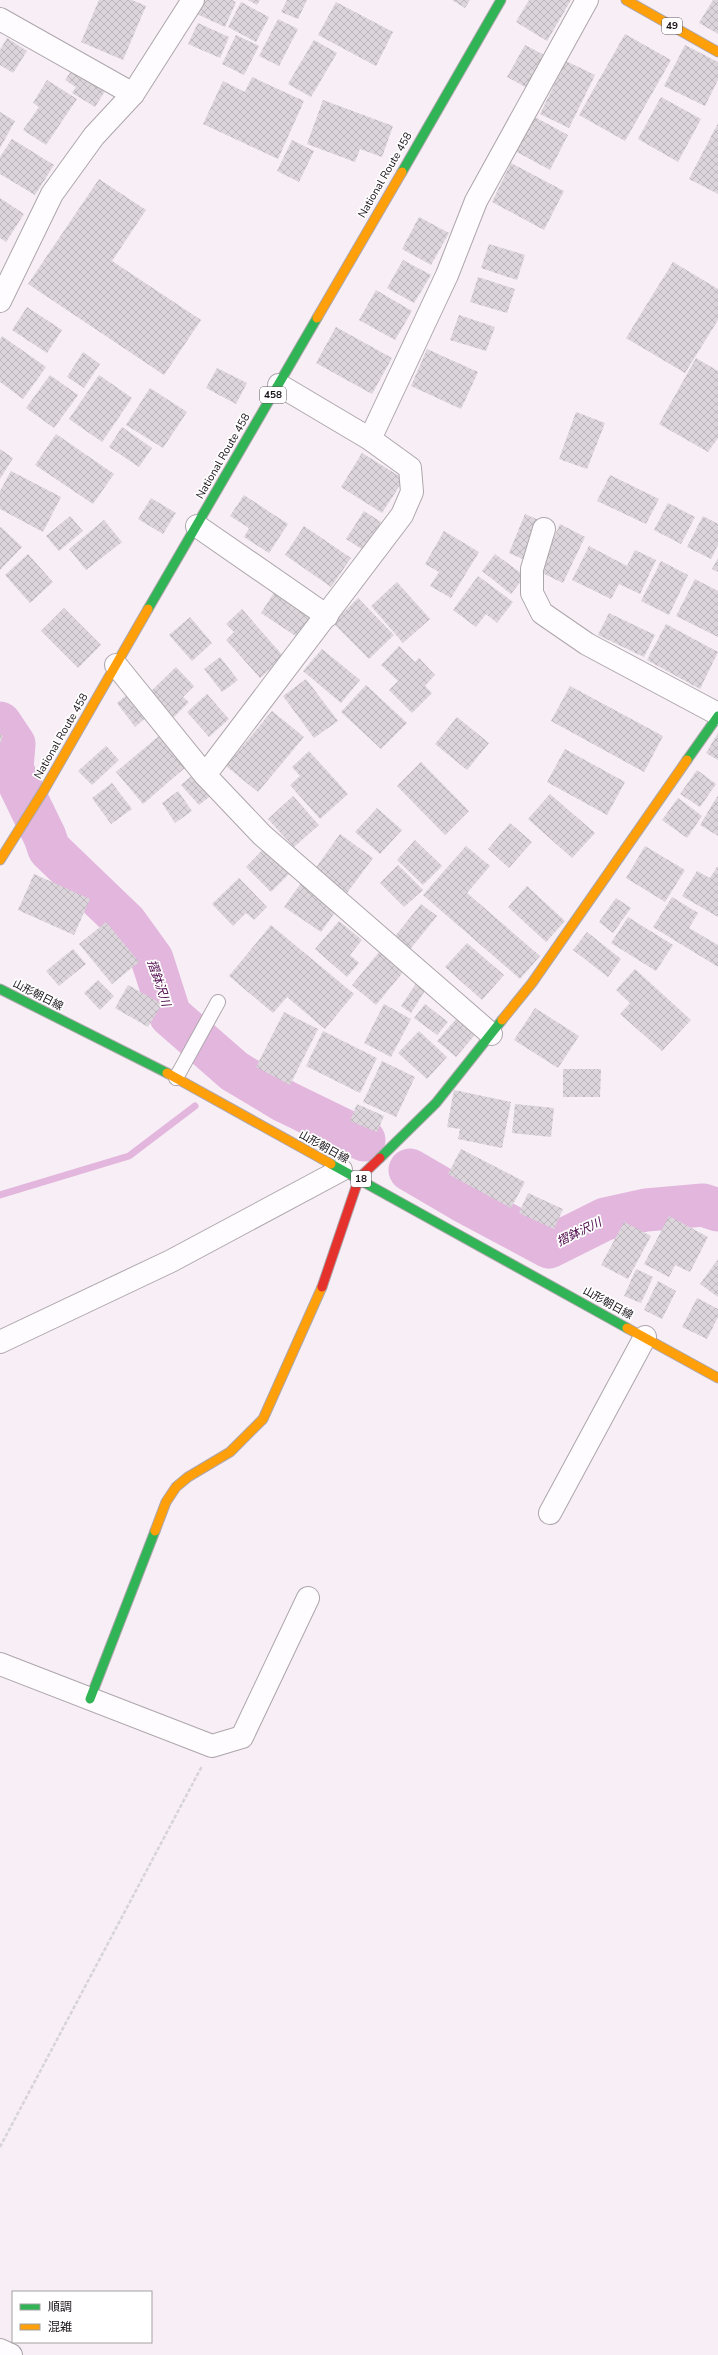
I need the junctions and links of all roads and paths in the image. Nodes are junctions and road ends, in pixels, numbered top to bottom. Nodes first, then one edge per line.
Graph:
1 (193, 0) edge
2 (501, 0) edge
3 (587, 0) edge
4 (626, 0) edge
5 (0, 20) edge
6 (718, 52) edge
7 (132, 94) junction
8 (0, 301) edge
9 (279, 385) junction
10 (370, 440) junction
11 (196, 526) junction
12 (544, 529) dead end
13 (327, 616) junction
14 (116, 665) junction
15 (718, 715) edge
16 (204, 775) junction
17 (2, 853) edge
18 (0, 989) edge
19 (218, 1002) dead end
20 (491, 1034) junction
21 (176, 1077) junction
22 (350, 1174) junction
23 (645, 1337) junction
24 (0, 1342) edge
25 (718, 1378) edge
26 (550, 1513) dead end
27 (308, 1598) dead end
28 (0, 1664) edge
29 (90, 1699) junction
30 (212, 1746) junction
31 (0, 2147) edge
32 (0, 2350) edge
33 (11, 2355) edge

1 - 7 street
2 - 9 main road, National Route 458 / 458
3 - 10 street
4 - 6 main road, 49
5 - 7 street
7 - 8 street
9 - 10 street
9 - 11 main road, National Route 458 / 458
10 - 13 street
11 - 13 street
11 - 14 main road, National Route 458 / 458
12 - 15 street
13 - 16 street
14 - 16 street
14 - 17 main road, National Route 458 / 458
15 - 20 main road
16 - 20 street
18 - 21 main road, 山形朝日線 / 18
19 - 21 lane
20 - 22 main road
21 - 22 main road, 山形朝日線 / 18
22 - 23 main road, 山形朝日線 / 18
22 - 24 street
22 - 29 main road
23 - 25 main road, 山形朝日線 / 18
23 - 26 street
27 - 30 street
28 - 29 street
29 - 30 street
30 - 31 path
32 - 33 street

